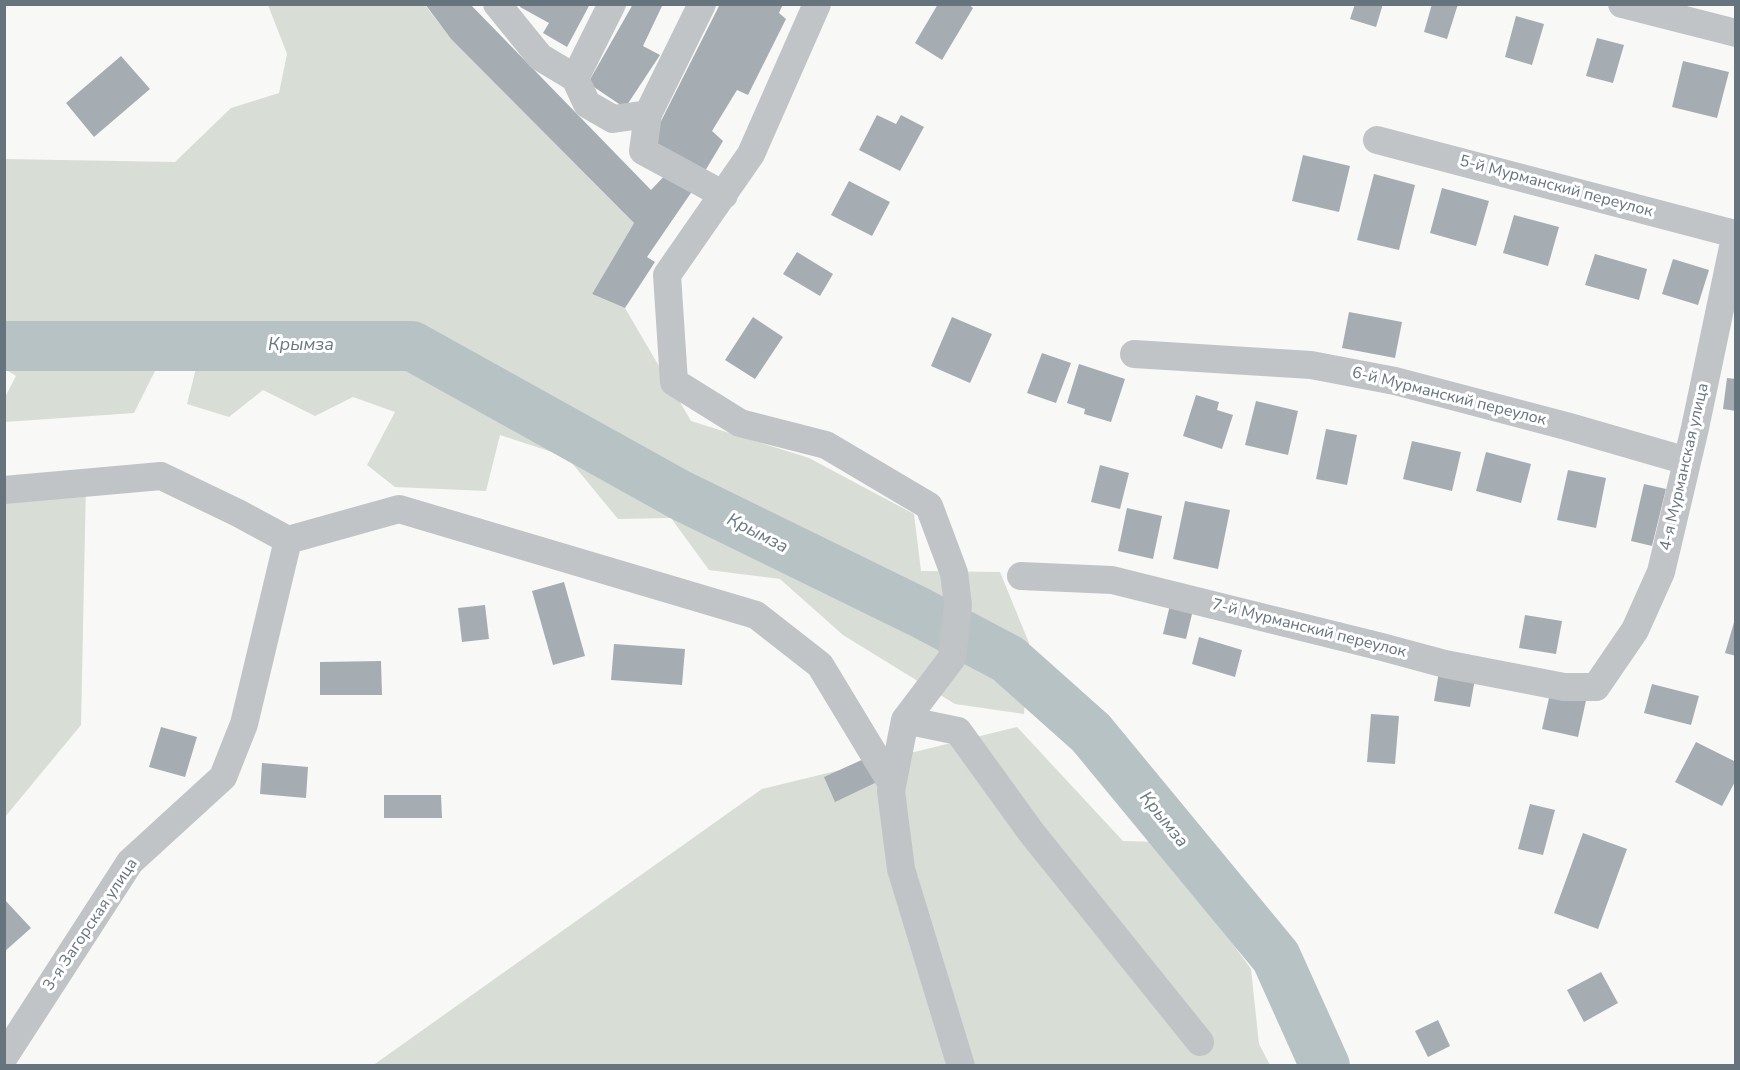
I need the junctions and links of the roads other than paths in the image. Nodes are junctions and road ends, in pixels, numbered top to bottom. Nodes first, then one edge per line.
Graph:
1 (497, 4) edge
2 (612, 4) edge
3 (702, 4) edge
4 (817, 4) edge
5 (1622, 4) edge
6 (1736, 33) edge
7 (575, 78) junction
8 (648, 114) junction
9 (1377, 140) dead end
10 (723, 195) junction
11 (1735, 233) edge
12 (1134, 354) dead end
13 (1687, 461) junction
14 (4, 490) edge
15 (288, 540) junction
16 (1022, 576) dead end
17 (1596, 687) joint
18 (905, 720) junction
19 (892, 784) junction
20 (1200, 1042) dead end
21 (4, 1057) edge
22 (961, 1065) edge

1 - 7 street
2 - 7 street
3 - 8 street
4 - 10 street
5 - 6 street
7 - 8 street
8 - 10 street
9 - 11 street, 5-й Мурманский переулок
10 - 18 street
11 - 13 street, 4-я Мурманская улица
12 - 13 street, 6-й Мурманский переулок
13 - 17 street, 4-я Мурманская улица
14 - 15 street
15 - 19 street
15 - 21 street, 3-я Загорская улица
16 - 17 street, 7-й Мурманский переулок
18 - 19 street
18 - 20 street
19 - 22 street

